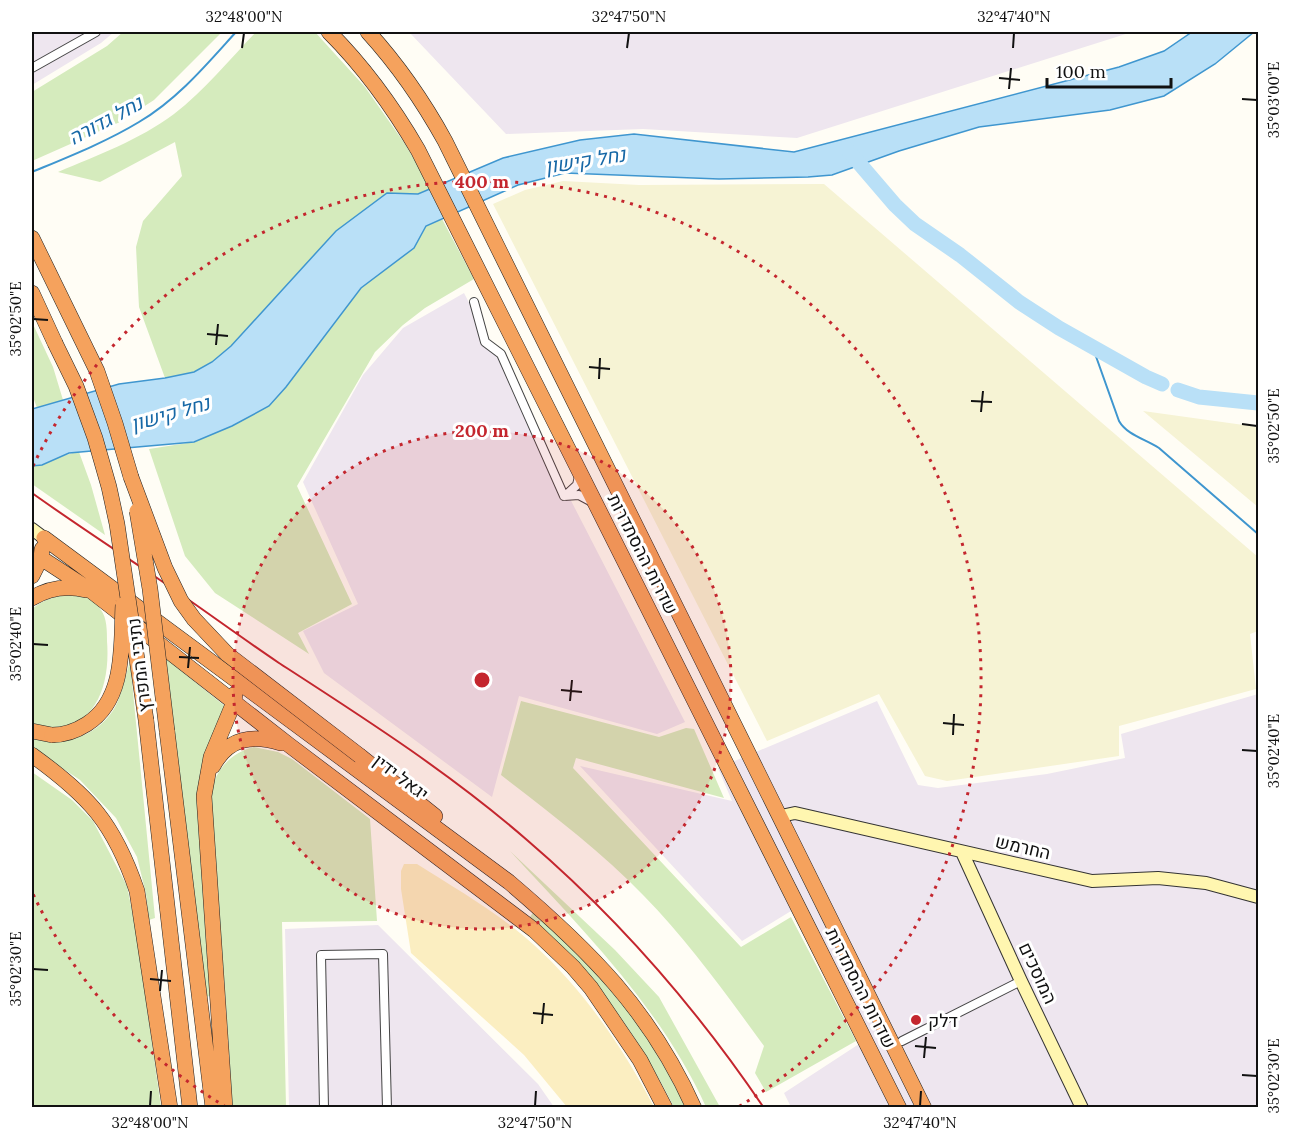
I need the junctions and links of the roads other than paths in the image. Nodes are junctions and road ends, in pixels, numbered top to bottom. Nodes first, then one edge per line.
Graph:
1 (96, 32) edge
2 (329, 32) edge
3 (368, 32) edge
4 (342, 38) edge
5 (32, 68) edge
6 (32, 238) edge
7 (32, 293) edge
8 (474, 302) dead end
9 (580, 471) junction
10 (131, 477) junction
11 (564, 496) junction
12 (596, 504) junction
13 (36, 536) edge
14 (36, 554) edge
15 (124, 568) junction
16 (32, 576) edge
17 (90, 590) junction
18 (32, 598) edge
19 (236, 679) junction
20 (234, 702) junction
21 (32, 731) edge
22 (289, 745) junction
23 (32, 755) edge
24 (206, 780) junction
25 (781, 816) junction
26 (962, 852) junction
27 (509, 882) junction
28 (1258, 897) edge
29 (1021, 981) junction
30 (902, 1041) dead end
31 (170, 1107) edge
32 (188, 1107) edge
33 (213, 1107) edge
34 (225, 1107) edge
35 (324, 1107) edge
36 (387, 1107) edge
37 (665, 1107) edge
38 (694, 1107) edge
39 (899, 1107) edge
40 (924, 1107) edge
41 (1083, 1107) edge

1 - 5 street
2 - 4 highway, שדרות ההסתדרות
3 - 25 highway, שדרות ההסתדרות
4 - 9 highway, שדרות ההסתדרות
6 - 10 highway, נתיבי המפרץ
7 - 15 highway, נתיבי המפרץ, bridge
8 - 11 street
9 - 11 street
9 - 12 highway, שדרות ההסתדרות
10 - 27 highway, bridge
10 - 33 highway, נתיבי המפרץ, bridge
11 - 12 street
12 - 39 highway, שדרות ההסתדרות
13 - 14 highway
13 - 19 highway, יגאל ידין
14 - 16 highway
14 - 17 highway
15 - 21 highway, bridge
15 - 32 highway, נתיבי המפרץ, bridge
17 - 18 highway
17 - 20 highway
19 - 20 highway
19 - 27 highway, יגאל ידין
20 - 22 highway
20 - 24 highway
22 - 24 highway
22 - 37 highway
23 - 31 highway
24 - 34 highway
25 - 26 street, החרמש
25 - 40 highway, שדרות ההסתדרות
26 - 28 street, החרמש
26 - 29 street, המוסכים
27 - 38 highway, יגאל ידין
29 - 30 street
29 - 41 street, המוסכים
35 - 36 street

